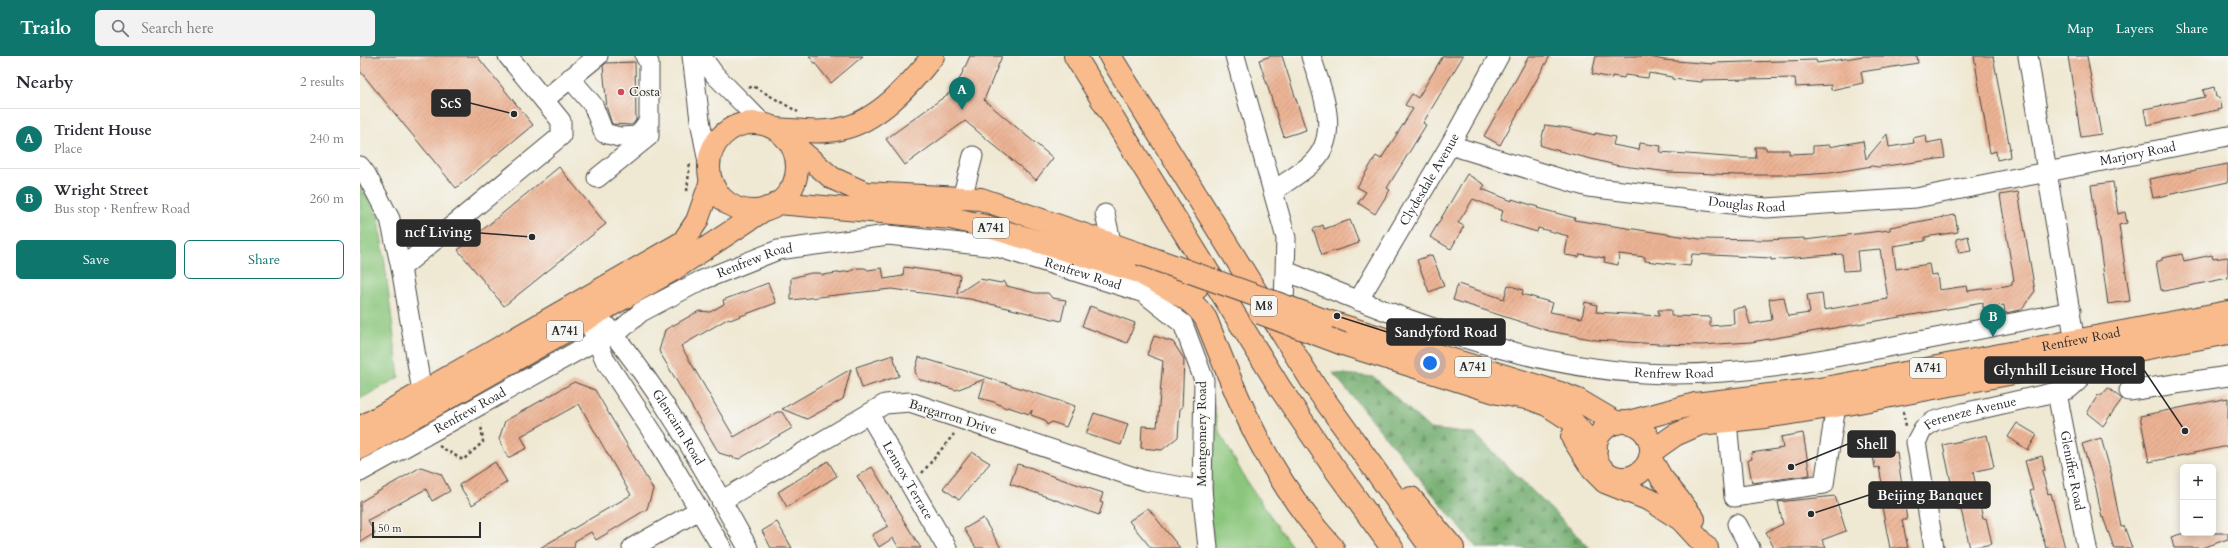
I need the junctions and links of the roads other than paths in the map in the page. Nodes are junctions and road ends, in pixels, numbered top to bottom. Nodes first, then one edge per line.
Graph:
1 (508, 56) edge
2 (598, 56) edge
3 (646, 56) edge
4 (692, 56) edge
5 (701, 56) edge
6 (933, 56) edge
7 (1075, 56) edge
8 (1110, 56) edge
9 (1235, 56) edge
10 (1311, 56) edge
11 (1499, 56) edge
12 (2028, 56) edge
13 (566, 81) junction
14 (544, 100) junction
15 (649, 121) junction
16 (775, 130) junction
17 (2228, 136) edge
18 (1450, 145) junction
19 (974, 156) dead end
20 (360, 166) edge
21 (704, 170) junction
22 (2047, 170) junction
23 (597, 178) dead end
24 (1273, 191) junction
25 (962, 198) junction
26 (772, 206) junction
27 (1105, 214) dead end
28 (1112, 246) junction
29 (401, 268) junction
30 (1286, 271) junction
31 (1144, 275) junction
32 (1358, 301) junction
33 (1284, 305) junction
34 (2071, 311) junction
35 (2228, 312) edge
36 (592, 316) junction
37 (1183, 324) joint
38 (1436, 328) junction
39 (2228, 333) edge
40 (606, 337) junction
41 (2077, 350) junction
42 (1430, 354) junction
43 (2228, 376) edge
44 (1316, 388) junction
45 (2063, 391) junction
46 (422, 392) junction
47 (2129, 392) dead end
48 (1498, 393) junction
49 (1836, 406) junction
50 (869, 414) junction
51 (1727, 421) junction
52 (1623, 422) junction
53 (360, 428) edge
54 (678, 428) junction
55 (657, 439) junction
56 (360, 448) edge
57 (1596, 449) junction
58 (1650, 455) junction
59 (360, 472) edge
60 (1625, 477) junction
61 (1202, 490) junction
62 (721, 501) junction
63 (699, 510) junction
64 (1683, 521) junction
65 (1737, 524) dead end
66 (632, 548) edge
67 (722, 548) edge
68 (748, 548) edge
69 (947, 548) edge
70 (1208, 548) edge
71 (1333, 548) edge
72 (1392, 548) edge
73 (1431, 548) edge
74 (1453, 548) edge
75 (1707, 548) edge
76 (1711, 548) edge
77 (1750, 548) edge
78 (1934, 548) edge
79 (2087, 548) edge

1 - 14 street
2 - 13 street
3 - 15 street
4 - 21 street
5 - 16 street
6 - 16 main road
7 - 72 main road, M8
8 - 44 main road, M8
9 - 24 street
10 - 24 street
11 - 18 street, Clydesdale Avenue
12 - 22 street
13 - 14 street
13 - 15 street
14 - 29 street
15 - 23 street
16 - 21 main road
16 - 25 main road, A741
16 - 26 main road
17 - 22 street, Marjory Road
18 - 22 street, Douglas Road
18 - 32 street, Clydesdale Avenue
19 - 25 street
20 - 29 street
21 - 26 main road
21 - 46 main road, A741
22 - 34 street
24 - 30 street
25 - 28 main road, A741
26 - 31 main road, A741
26 - 36 main road, Renfrew Road / A741
27 - 28 street
28 - 33 main road, A741, bridge
29 - 46 street
30 - 32 street, Renfrew Road
30 - 33 street
31 - 48 main road, A741, bridge
31 - 71 main road
32 - 38 street, Renfrew Road
33 - 42 main road, A741, bridge
34 - 38 street, Renfrew Road
34 - 41 street
35 - 41 main road, Renfrew Road / A741
36 - 40 street, Glencairn Road
36 - 56 main road, Renfrew Road / A741
37 - 40 street, Renfrew Road
37 - 61 street, Montgomery Road
38 - 42 street
39 - 41 main road, Renfrew Road / A741
40 - 54 street, Glencairn Road
40 - 55 street, Glencairn Road
40 - 59 street, Renfrew Road
41 - 45 street
41 - 49 main road, Renfrew Road / A741
41 - 52 main road, Renfrew Road / A741
42 - 52 main road, A741
43 - 47 street
44 - 73 main road, M8
44 - 74 main road
45 - 78 street, Fereneze Avenue
45 - 79 street, Gleniffer Road
46 - 53 main road, A741
48 - 57 main road, A741
48 - 64 main road, A741
49 - 51 main road, Renfrew Road / A741
49 - 51 street
50 - 61 street, Bargarron Drive
50 - 62 street, Bargarron Drive
50 - 69 street, Lennox Terrace
51 - 58 main road, Renfrew Road / A741
52 - 57 main road
52 - 58 main road
54 - 55 street
54 - 62 street, Glencairn Road
55 - 63 street, Glencairn Road
57 - 60 main road
58 - 60 main road
58 - 76 main road
60 - 64 main road, A741
61 - 70 street, Montgomery Road
62 - 68 street, Glencairn Road
63 - 66 street
63 - 67 street, Glencairn Road
64 - 75 main road, A741
65 - 77 street

